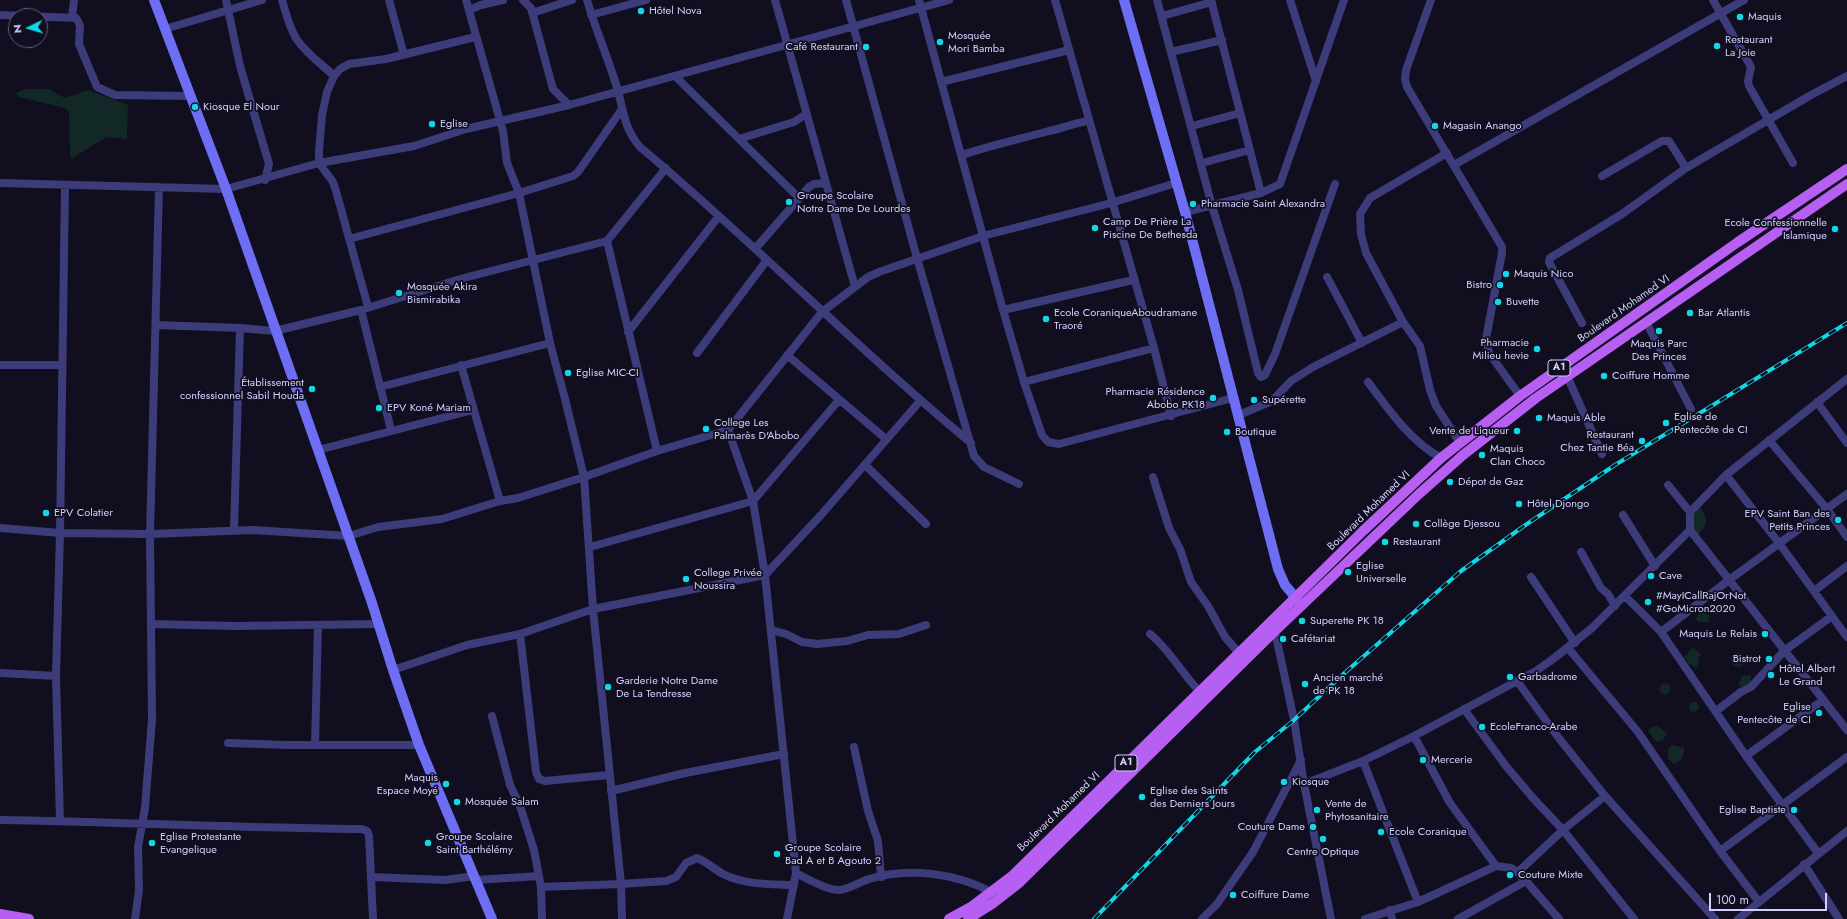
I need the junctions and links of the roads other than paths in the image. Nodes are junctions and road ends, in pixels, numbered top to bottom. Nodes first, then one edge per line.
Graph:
1 (74, 0) edge
2 (154, 0) edge
3 (226, 0) edge
4 (262, 0) edge
5 (282, 0) edge
6 (389, 0) edge
7 (466, 0) edge
8 (503, 0) edge
9 (523, 0) edge
10 (572, 0) edge
11 (587, 0) edge
12 (646, 0) edge
13 (775, 0) edge
14 (846, 0) edge
15 (949, 0) edge
16 (1055, 0) edge
17 (1124, 0) edge
18 (1157, 0) edge
19 (1290, 0) edge
20 (1344, 0) edge
21 (1431, 0) edge
22 (1713, 0) edge
23 (1744, 0) edge
24 (1212, 1) edge
25 (920, 3) edge
26 (228, 10) junction
27 (469, 10) junction
28 (532, 13) junction
29 (1721, 13) junction
30 (0, 15) edge
31 (591, 15) junction
32 (1162, 16) junction
33 (72, 17) junction
34 (853, 27) junction
35 (165, 29) junction
36 (475, 37) junction
37 (1222, 40) junction
38 (787, 44) junction
39 (1069, 50) junction
40 (1171, 52) junction
41 (404, 55) junction
42 (334, 76) junction
43 (675, 76) junction
44 (1847, 76) edge
45 (1316, 81) junction
46 (941, 82) junction
47 (618, 90) junction
48 (190, 96) junction
49 (569, 105) junction
50 (622, 109) junction
51 (1240, 113) junction
52 (806, 114) junction
53 (500, 121) junction
54 (1088, 121) junction
55 (1768, 121) junction
56 (1192, 126) junction
57 (739, 139) junction
58 (1250, 150) junction
59 (1447, 153) junction
60 (962, 155) junction
61 (319, 163) junction
62 (1202, 163) junction
63 (1793, 163) dead end
64 (1454, 165) junction
65 (666, 168) junction
66 (1686, 168) junction
67 (1847, 169) edge
68 (1602, 176) dead end
69 (265, 180) junction
70 (0, 183) edge
71 (826, 183) junction
72 (1176, 183) junction
73 (1335, 184) dead end
74 (1847, 184) edge
75 (65, 186) junction
76 (159, 187) junction
77 (226, 190) junction
78 (519, 193) junction
79 (1261, 193) junction
80 (799, 198) junction
81 (1111, 203) junction
82 (1212, 206) junction
83 (1185, 212) junction
84 (719, 216) junction
85 (983, 236) junction
86 (348, 239) junction
87 (607, 240) junction
88 (755, 249) junction
89 (917, 258) junction
90 (532, 260) junction
91 (767, 260) junction
92 (1327, 277) dead end
93 (1133, 280) junction
94 (855, 287) junction
95 (364, 308) junction
96 (1003, 310) junction
97 (822, 312) junction
98 (1403, 322) junction
99 (1646, 322) junction
100 (1582, 323) dead end
101 (156, 325) junction
102 (240, 328) junction
103 (275, 331) junction
104 (628, 332) junction
105 (550, 343) junction
106 (1362, 343) junction
107 (1154, 348) junction
108 (697, 353) dead end
109 (787, 355) junction
110 (0, 365) edge
111 (62, 365) junction
112 (461, 365) junction
113 (1567, 376) junction
114 (1847, 379) edge
115 (1024, 382) junction
116 (1368, 382) dead end
117 (380, 387) junction
118 (1520, 396) junction
119 (1233, 398) junction
120 (839, 400) junction
121 (920, 401) junction
122 (1817, 402) junction
123 (1691, 409) dead end
124 (474, 410) junction
125 (1239, 415) junction
126 (1171, 416) junction
127 (391, 430) junction
128 (728, 430) junction
129 (886, 439) junction
130 (1769, 440) junction
131 (971, 443) junction
132 (1460, 443) junction
133 (1847, 443) edge
134 (318, 450) junction
135 (657, 451) junction
136 (1602, 454) dead end
137 (1441, 458) junction
138 (865, 465) junction
139 (1726, 475) junction
140 (584, 477) junction
141 (1154, 477) dead end
142 (1018, 484) dead end
143 (1668, 485) dead end
144 (1847, 494) edge
145 (500, 501) junction
146 (753, 501) junction
147 (1827, 509) junction
148 (1690, 512) junction
149 (1623, 515) dead end
150 (926, 524) dead end
151 (0, 528) edge
152 (234, 530) junction
153 (1690, 530) junction
154 (60, 533) junction
155 (150, 534) junction
156 (348, 536) junction
157 (1847, 537) edge
158 (1779, 543) junction
159 (590, 547) junction
160 (1581, 552) dead end
161 (1655, 566) junction
162 (1847, 566) edge
163 (765, 575) junction
164 (1531, 577) dead end
165 (1729, 580) junction
166 (1814, 591) junction
167 (1625, 596) junction
168 (1299, 601) junction
169 (1615, 606) junction
170 (593, 610) junction
171 (1832, 616) junction
172 (151, 624) junction
173 (379, 624) junction
174 (318, 625) junction
175 (926, 625) dead end
176 (1273, 626) junction
177 (771, 630) junction
178 (1661, 632) junction
179 (520, 634) junction
180 (1150, 634) dead end
181 (1847, 637) edge
182 (1572, 645) junction
183 (1784, 651) junction
184 (1239, 653) junction
185 (393, 670) junction
186 (0, 673) edge
187 (56, 676) junction
188 (1517, 681) junction
189 (1200, 692) junction
190 (1823, 700) junction
191 (1464, 709) junction
192 (1716, 711) junction
193 (492, 716) dead end
194 (1847, 730) edge
195 (1414, 736) junction
196 (228, 744) dead end
197 (314, 745) junction
198 (419, 745) junction
199 (854, 747) dead end
200 (784, 754) junction
201 (1746, 756) junction
202 (1847, 757) edge
203 (1301, 760) junction
204 (1363, 761) junction
205 (609, 775) junction
206 (1304, 784) junction
207 (611, 791) junction
208 (1605, 796) junction
209 (1783, 806) junction
210 (0, 820) edge
211 (60, 821) junction
212 (143, 823) junction
213 (1563, 830) junction
214 (1847, 831) edge
215 (1720, 851) junction
216 (1818, 853) junction
217 (1804, 864) junction
218 (1496, 866) junction
219 (1518, 872) junction
220 (796, 873) junction
221 (539, 876) junction
222 (371, 877) junction
223 (881, 877) junction
224 (475, 878) junction
225 (1526, 881) junction
226 (621, 884) junction
227 (794, 885) junction
228 (541, 887) junction
229 (991, 892) junction
230 (1418, 902) junction
231 (1759, 902) junction
232 (1390, 910) junction
233 (0, 914) edge
234 (29, 919) edge
235 (135, 919) edge
236 (373, 919) edge
237 (492, 919) edge
238 (542, 919) edge
239 (622, 919) edge
240 (787, 919) edge
241 (949, 919) edge
242 (968, 919) edge
243 (1202, 919) edge
244 (1330, 919) edge
245 (1365, 919) edge
246 (1392, 919) edge
247 (1458, 919) edge
248 (1559, 919) edge
249 (1634, 919) edge
250 (1715, 919) edge
251 (1738, 919) edge
252 (1839, 919) edge

1 - 33 street
2 - 35 street
3 - 26 street
4 - 26 street
5 - 42 street
6 - 41 street
7 - 27 street
8 - 27 street
9 - 28 street
10 - 28 street
11 - 31 street
12 - 31 street
13 - 38 street
14 - 34 street
15 - 25 street
16 - 39 street
17 - 72 street
18 - 32 street
19 - 45 street
20 - 45 street
21 - 59 street
22 - 29 street
23 - 29 street
24 - 32 street
24 - 37 street
25 - 34 street
25 - 46 street
26 - 35 street
26 - 69 street
27 - 36 street
28 - 49 street
29 - 55 street
29 - 64 street
30 - 33 street
31 - 47 street
32 - 40 street
33 - 48 street
34 - 38 street
34 - 89 street
35 - 48 street
36 - 41 street
36 - 53 street
37 - 40 street
37 - 51 street
38 - 43 street
38 - 52 street
39 - 46 street
39 - 54 street
40 - 56 street
41 - 42 street
42 - 61 street
43 - 47 street
43 - 57 street
44 - 55 street
45 - 79 street
46 - 60 street
47 - 49 street
47 - 50 street
48 - 77 street
49 - 53 street
50 - 65 street
50 - 78 street
51 - 56 street
51 - 58 street
52 - 57 street
52 - 71 street
53 - 61 street
53 - 78 street
54 - 60 street
54 - 81 street
55 - 63 street
55 - 66 street
56 - 62 street
57 - 80 street
58 - 62 street
58 - 79 street
59 - 64 street
59 - 98 street
60 - 85 street
61 - 69 street
61 - 86 street
62 - 82 street
64 - 118 street
65 - 84 street
65 - 87 street
66 - 68 street
66 - 100 street
67 - 118 main road, Boulevard Mohamed VI / A1
69 - 77 street
70 - 75 street
71 - 80 street
71 - 94 street
72 - 81 street
72 - 83 street
73 - 82 street
74 - 99 main road, Boulevard Mohamed VI / A1
75 - 76 street
75 - 111 street
76 - 77 street
76 - 101 street
77 - 103 street
78 - 86 street
78 - 90 street
79 - 82 street
80 - 88 street
81 - 85 street
81 - 93 street
82 - 83 street
83 - 119 street
84 - 88 street
84 - 104 street
85 - 89 street
85 - 96 street
86 - 95 street
87 - 90 street
87 - 104 street
88 - 91 street
89 - 94 street
89 - 131 street
90 - 95 street
90 - 105 street
91 - 97 street
91 - 108 street
92 - 106 street
93 - 96 street
93 - 107 street
94 - 97 street
95 - 103 street
95 - 117 street
96 - 115 street
97 - 109 street
97 - 121 street
98 - 106 street
98 - 132 street
99 - 113 main road, Boulevard Mohamed VI / A1
99 - 123 street
101 - 102 street
101 - 155 street
102 - 103 street
102 - 152 street
103 - 134 street
104 - 135 street
105 - 112 street
105 - 140 street
106 - 125 street
107 - 115 street
107 - 126 street
109 - 120 street
109 - 128 street
110 - 111 street
111 - 154 street
112 - 117 street
112 - 124 street
113 - 136 street
113 - 168 main road, Boulevard Mohamed VI / A1
114 - 122 street
115 - 126 street
116 - 137 street
117 - 127 street
118 - 132 main road, Boulevard Mohamed VI / A1
119 - 125 street
119 - 126 street
120 - 129 street
120 - 146 street
121 - 129 street
121 - 131 street
122 - 130 street
122 - 133 street
124 - 127 street
124 - 145 street
125 - 168 street
127 - 134 street
128 - 135 street
128 - 146 street
129 - 138 street
130 - 139 street
130 - 147 street
131 - 142 street
132 - 137 main road, Boulevard Mohamed VI / A1
134 - 156 street
135 - 140 street
137 - 168 main road, Boulevard Mohamed VI / A1
138 - 150 street
138 - 163 street
139 - 148 street
139 - 158 street
140 - 145 street
140 - 159 street
141 - 184 street
143 - 148 street
144 - 147 street
145 - 156 street
146 - 159 street
146 - 163 street
147 - 157 street
147 - 158 street
148 - 153 street
149 - 161 street
151 - 154 street
152 - 155 street
152 - 156 street
153 - 161 street
153 - 165 street
154 - 155 street
154 - 187 street
155 - 172 street
156 - 173 street
158 - 165 street
158 - 166 street
159 - 170 street
160 - 169 street
161 - 167 street
162 - 166 street
163 - 170 street
163 - 177 street
164 - 182 street
165 - 178 street
165 - 183 street
166 - 171 street
167 - 169 street
167 - 178 street
168 - 176 main road, Boulevard Mohamed VI / A1
169 - 182 street
170 - 179 street
170 - 205 street
171 - 181 street
171 - 183 street
172 - 174 street
172 - 212 street
173 - 174 street
173 - 185 street
174 - 197 street
175 - 177 street
176 - 184 main road, Boulevard Mohamed VI / A1
176 - 203 street
176 - 242 main road, Boulevard Mohamed VI / A1
177 - 200 street
178 - 192 street
179 - 185 street
179 - 205 street
180 - 189 street
182 - 188 street
182 - 215 street
183 - 190 street
183 - 192 street
184 - 189 main road, Boulevard Mohamed VI / A1
185 - 198 street
186 - 187 street
187 - 211 street
188 - 191 street
188 - 208 street
189 - 229 main road, Boulevard Mohamed VI / A1
190 - 194 street
190 - 201 street
191 - 195 street
191 - 213 street
192 - 201 street
193 - 221 street
195 - 204 street
195 - 218 street
196 - 197 street
197 - 198 street
198 - 224 street
199 - 223 street
200 - 207 street
200 - 220 street
201 - 209 street
202 - 209 street
203 - 206 street
203 - 243 street
204 - 206 street
204 - 230 street
205 - 207 street
206 - 244 street
207 - 226 street
208 - 213 street
208 - 250 street
209 - 215 street
209 - 216 street
210 - 211 street
211 - 212 street
212 - 222 street
212 - 235 street
213 - 219 street
213 - 249 street
214 - 216 street
215 - 231 street
216 - 217 street
217 - 231 street
217 - 252 street
218 - 219 street
218 - 230 street
219 - 225 street
220 - 223 street
220 - 227 street
221 - 224 street
221 - 228 street
222 - 224 street
222 - 236 street
223 - 229 street
224 - 237 street
225 - 247 street
225 - 248 street
226 - 227 street
226 - 228 street
226 - 239 street
227 - 240 street
228 - 238 street
229 - 241 main road, Boulevard Mohamed VI / A1
230 - 232 street
231 - 251 street
232 - 245 street
232 - 246 street
233 - 234 main road

